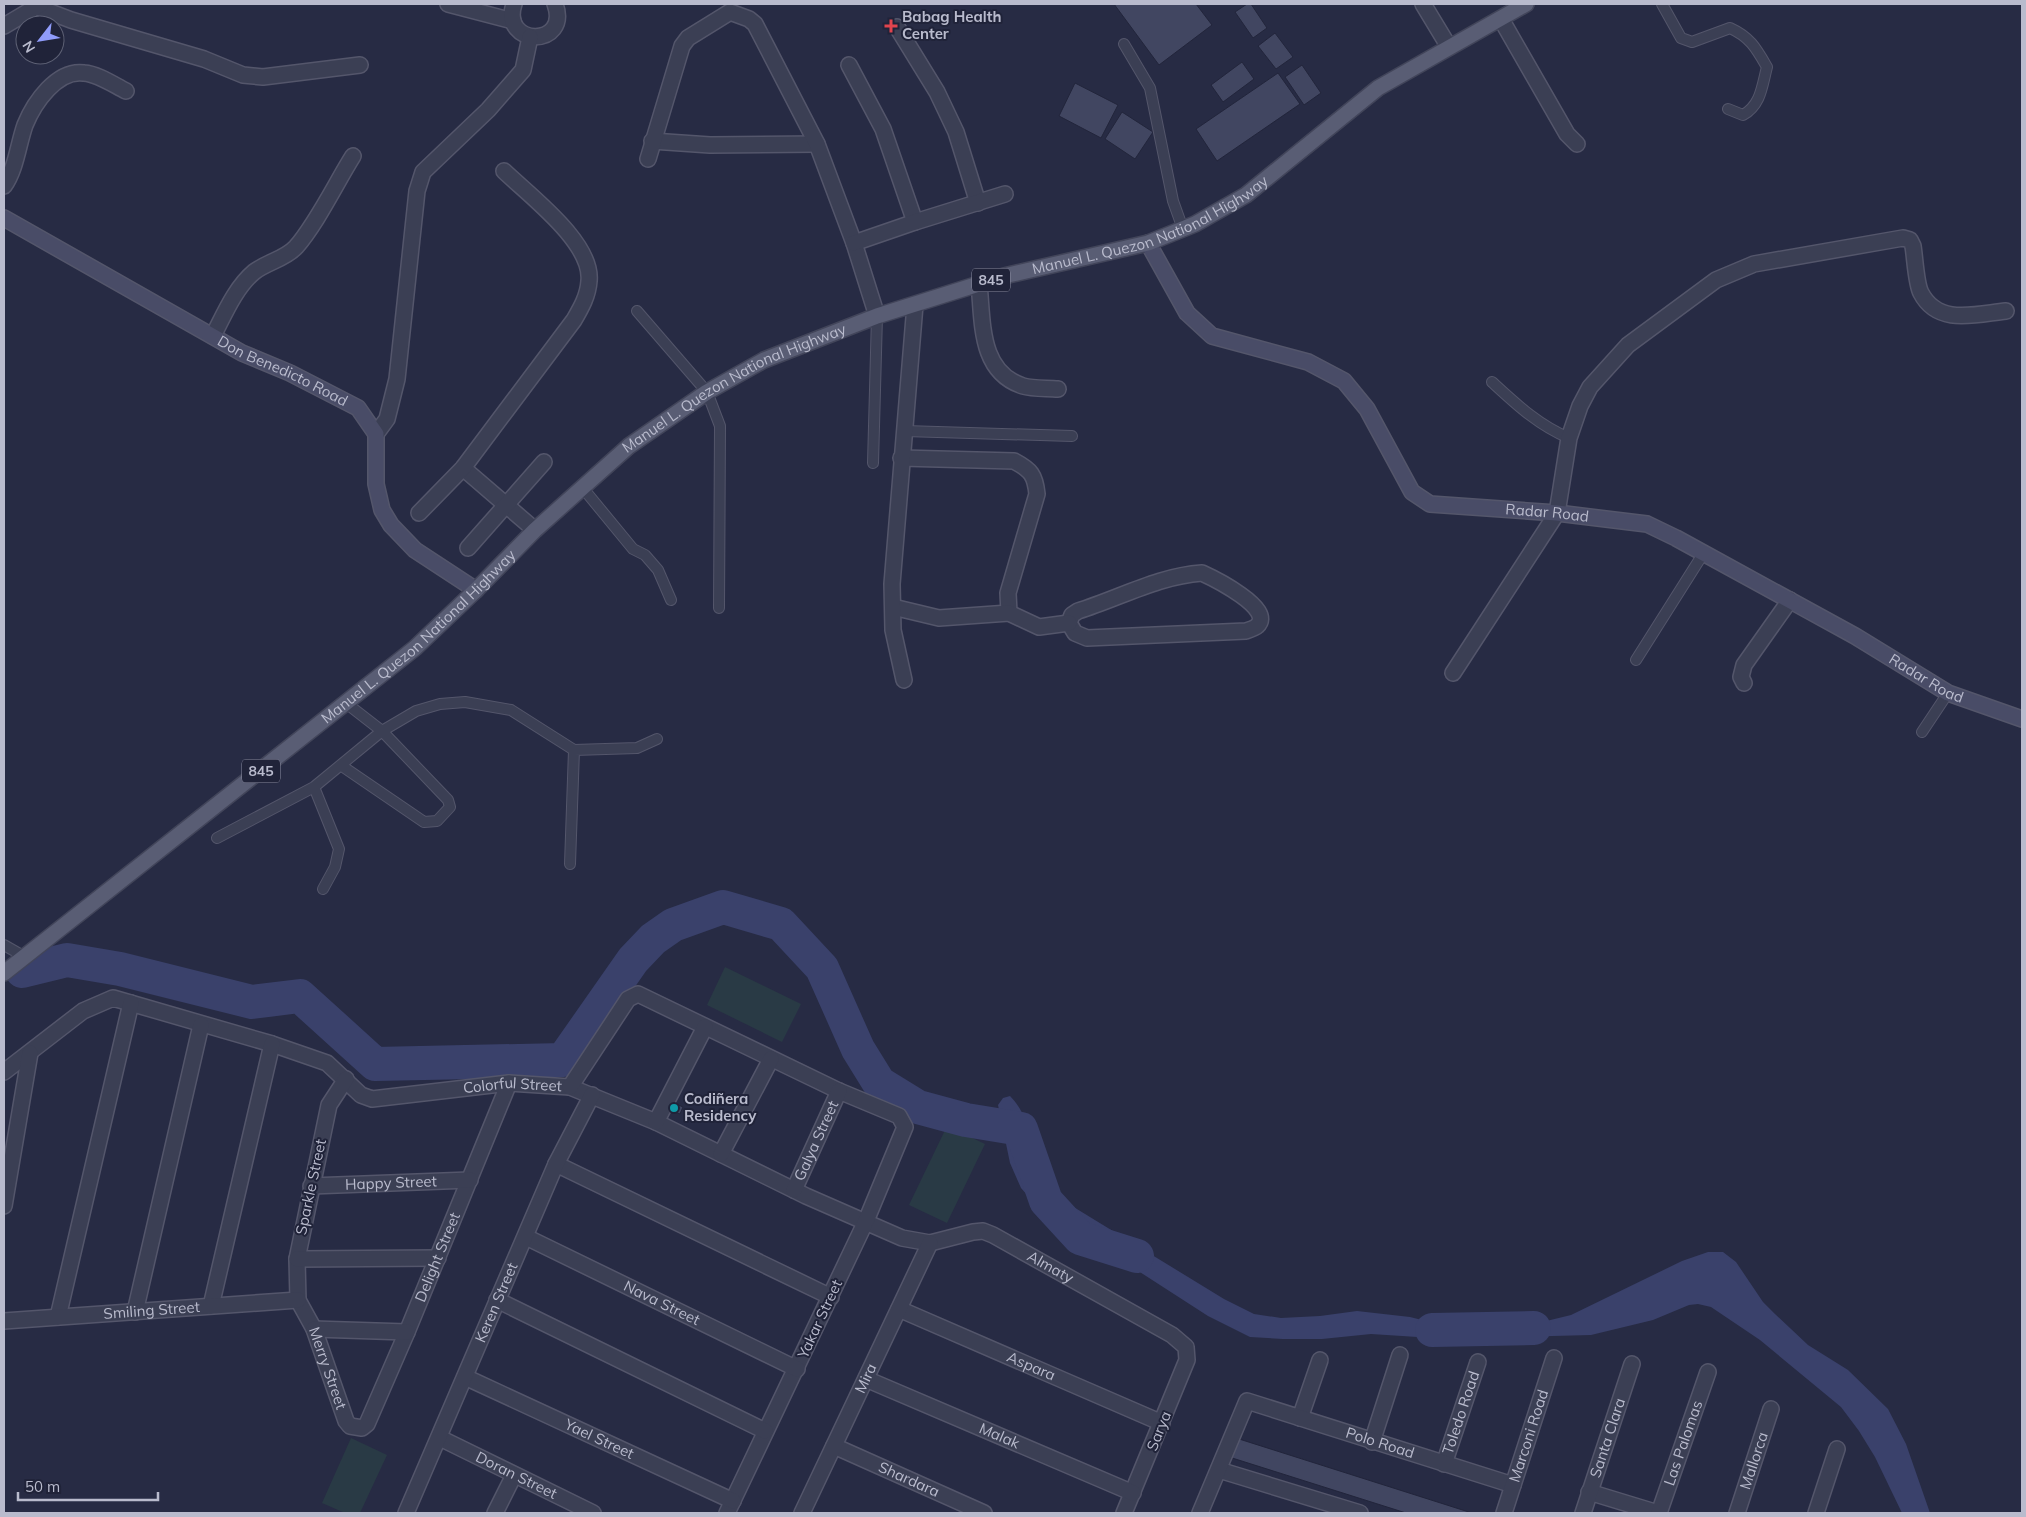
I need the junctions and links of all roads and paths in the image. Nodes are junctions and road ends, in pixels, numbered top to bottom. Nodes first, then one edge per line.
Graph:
1 (448, 4) edge
2 (514, 4) edge
3 (555, 4) edge
4 (1423, 4) edge
5 (1526, 4) edge
6 (1662, 4) edge
7 (39, 5) edge
8 (1501, 19) junction
9 (513, 21) junction
10 (4, 26) edge
11 (897, 27) dead end
12 (530, 37) junction
13 (1124, 44) dead end
14 (1449, 48) junction
15 (360, 65) dead end
16 (849, 66) dead end
17 (126, 91) dead end
18 (1728, 109) dead end
19 (652, 141) junction
20 (817, 144) junction
21 (1577, 144) dead end
22 (353, 156) dead end
23 (648, 159) dead end
24 (504, 172) dead end
25 (4, 186) edge
26 (1006, 194) dead end
27 (978, 203) junction
28 (4, 218) edge
29 (914, 222) junction
30 (1183, 229) junction
31 (1148, 243) junction
32 (854, 244) junction
33 (979, 284) junction
34 (915, 305) junction
35 (637, 311) dead end
36 (2006, 311) dead end
37 (877, 316) junction
38 (213, 336) junction
39 (1492, 382) dead end
40 (1058, 389) dead end
41 (707, 392) junction
42 (905, 431) junction
43 (376, 434) junction
44 (1072, 436) dead end
45 (1569, 438) junction
46 (901, 458) junction
47 (544, 462) dead end
48 (873, 463) dead end
49 (463, 468) junction
50 (582, 486) junction
51 (506, 504) junction
52 (419, 513) dead end
53 (1557, 513) junction
54 (535, 530) junction
55 (468, 548) dead end
56 (1703, 554) junction
57 (476, 590) junction
58 (671, 600) dead end
59 (1790, 600) junction
60 (893, 607) junction
61 (719, 608) dead end
62 (1008, 613) junction
63 (1068, 624) junction
64 (1636, 660) dead end
65 (1452, 673) dead end
66 (904, 680) dead end
67 (1744, 683) dead end
68 (1948, 692) junction
69 (346, 703) junction
70 (2022, 718) edge
71 (382, 731) junction
72 (1922, 732) dead end
73 (657, 739) dead end
74 (574, 750) junction
75 (342, 766) junction
76 (314, 787) junction
77 (217, 838) dead end
78 (570, 864) dead end
79 (323, 889) dead end
80 (4, 945) edge
81 (25, 957) junction
82 (4, 973) edge
83 (131, 1002) junction
84 (201, 1025) junction
85 (705, 1027) junction
86 (272, 1044) junction
87 (30, 1053) junction
88 (771, 1058) junction
89 (4, 1072) edge
90 (346, 1079) junction
91 (510, 1083) junction
92 (570, 1086) junction
93 (839, 1091) junction
94 (592, 1095) junction
95 (656, 1122) junction
96 (722, 1154) junction
97 (556, 1164) junction
98 (470, 1180) junction
99 (311, 1186) junction
100 (794, 1190) junction
101 (4, 1206) edge
102 (866, 1221) junction
103 (526, 1237) junction
104 (902, 1238) joint
105 (930, 1243) junction
106 (438, 1258) junction
107 (297, 1259) junction
108 (831, 1297) junction
109 (298, 1300) junction
110 (496, 1300) junction
111 (211, 1306) junction
112 (899, 1309) junction
113 (135, 1312) junction
114 (58, 1317) junction
115 (4, 1321) edge
116 (314, 1330) junction
117 (407, 1332) junction
118 (1186, 1347) joint
119 (1400, 1355) dead end
120 (1554, 1358) dead end
121 (1320, 1360) dead end
122 (1478, 1362) dead end
123 (1632, 1364) dead end
124 (798, 1369) junction
125 (1708, 1372) dead end
126 (465, 1377) junction
127 (866, 1379) junction
128 (1771, 1408) dead end
129 (1300, 1418) junction
130 (1162, 1423) junction
131 (362, 1428) joint
132 (765, 1431) junction
133 (440, 1438) junction
134 (1372, 1442) junction
135 (834, 1446) junction
136 (1836, 1449) dead end
137 (1444, 1464) junction
138 (1219, 1470) junction
139 (514, 1475) junction
140 (1513, 1485) junction
141 (1589, 1492) junction
142 (1133, 1493) junction
143 (730, 1507) edge
144 (570, 1508) edge
145 (406, 1513) edge
146 (495, 1513) edge
147 (593, 1513) edge
148 (802, 1513) edge
149 (984, 1513) edge
150 (1124, 1513) edge
151 (1200, 1513) edge
152 (1360, 1513) edge
153 (1504, 1513) edge
154 (1583, 1513) edge
155 (1659, 1513) edge
156 (1737, 1513) edge
157 (1816, 1513) edge

1 - 9 street
2 - 9 street
3 - 12 street
4 - 14 street
5 - 8 main road, Manuel L. Quezon National Highway / 845
6 - 18 lane
7 - 10 street
7 - 15 street
8 - 14 main road, Manuel L. Quezon National Highway / 845
8 - 21 street
9 - 12 street
11 - 27 street
12 - 43 street
13 - 30 lane
14 - 30 main road, Manuel L. Quezon National Highway / 845
16 - 29 street
17 - 25 street
19 - 20 street
19 - 20 street
19 - 23 street
20 - 32 street
22 - 38 street
24 - 49 street
26 - 27 street
27 - 29 street
28 - 38 street, Don Benedicto Road
29 - 32 street
30 - 31 main road, Manuel L. Quezon National Highway / 845
31 - 33 main road, Manuel L. Quezon National Highway / 845
31 - 53 street, Radar Road
32 - 37 street
33 - 34 main road, Manuel L. Quezon National Highway / 845
33 - 40 street
34 - 37 main road, Manuel L. Quezon National Highway / 845
34 - 42 street
35 - 41 lane
36 - 45 street
37 - 41 main road, Manuel L. Quezon National Highway / 845
37 - 48 lane
38 - 43 street, Don Benedicto Road
39 - 45 lane
41 - 50 main road, Manuel L. Quezon National Highway / 845
41 - 61 lane
42 - 44 lane
42 - 46 street
43 - 57 street
45 - 53 street
46 - 60 street
46 - 62 street
47 - 51 street
49 - 51 street
49 - 52 street
50 - 54 main road, Manuel L. Quezon National Highway / 845
50 - 58 lane
51 - 54 street
51 - 55 street
53 - 56 street, Radar Road
53 - 65 street
54 - 57 main road, Manuel L. Quezon National Highway / 845
56 - 59 street, Radar Road
56 - 64 lane
57 - 69 main road, Manuel L. Quezon National Highway / 845
59 - 67 street
59 - 68 street, Radar Road
60 - 62 street
60 - 66 street
62 - 63 street
63 - 63 street
68 - 70 street, Radar Road
68 - 72 lane
69 - 71 lane
69 - 81 main road, Manuel L. Quezon National Highway / 845
71 - 74 lane
71 - 75 lane
71 - 75 lane
73 - 74 lane
74 - 78 lane
75 - 76 lane
76 - 77 lane
76 - 79 lane
80 - 81 lane
81 - 82 main road, 845
83 - 84 street, Colorful Street
83 - 87 street, Colorful Street
83 - 114 street
84 - 86 street, Colorful Street
84 - 113 street
85 - 88 street
85 - 92 street
85 - 95 street
86 - 90 street, Colorful Street
86 - 111 street
87 - 89 street
87 - 101 street
88 - 93 street
88 - 96 street
90 - 91 street, Colorful Street
90 - 99 street, Sparkle Street
91 - 92 street, Colorful Street
91 - 98 street, Delight Street
92 - 94 street, Colorful Street
93 - 100 street, Galya Street
93 - 102 street, Yakar Street
94 - 95 street, Colorful Street
94 - 97 street, Keren Street
95 - 96 street, Colorful Street
96 - 100 street, Colorful Street
97 - 103 street, Keren Street
97 - 108 street
98 - 99 street, Happy Street
98 - 106 street, Delight Street
99 - 107 street, Sparkle Street
100 - 102 street, Colorful Street
102 - 104 street, Colorful Street
102 - 108 street, Yakar Street
103 - 110 street, Keren Street
103 - 124 street, Nava Street
104 - 105 street, Almaty
105 - 112 street, Mira
105 - 118 street, Almaty
106 - 107 street
106 - 117 street, Delight Street
107 - 109 street, Sparkle Street
108 - 124 street, Yakar Street
109 - 111 street, Smiling Street
109 - 116 street, Merry Street
110 - 126 street, Keren Street
110 - 132 street
111 - 113 street, Smiling Street
112 - 127 street, Mira
112 - 130 street, Aspara
113 - 114 street, Smiling Street
114 - 115 street, Smiling Street
116 - 117 street
116 - 131 street, Merry Street
117 - 131 street, Delight Street
118 - 130 street, Sarya
119 - 134 street
120 - 140 street, Marconi Road
121 - 129 street
122 - 137 street, Toledo Road
123 - 141 street, Santa Clara
124 - 132 street, Yakar Street
125 - 155 street, Las Palomas
126 - 133 street, Keren Street
126 - 143 street, Yael Street
127 - 135 street, Mira
127 - 142 street, Malak
128 - 156 street, Mallorca
129 - 134 street, Polo Road
129 - 138 street, Polo Road
130 - 142 street, Sarya
132 - 143 street, Yakar Street
133 - 139 street, Doran Street
133 - 145 street, Keren Street
134 - 137 street, Polo Road
135 - 148 street, Mira
135 - 149 street, Shardara
136 - 157 street
137 - 140 street, Polo Road
138 - 151 street
138 - 152 street
139 - 144 street, Doran Street
139 - 146 street
140 - 153 street, Marconi Road
141 - 154 street, Santa Clara
141 - 155 street
142 - 150 street, Sarya
144 - 147 street, Doran Street

